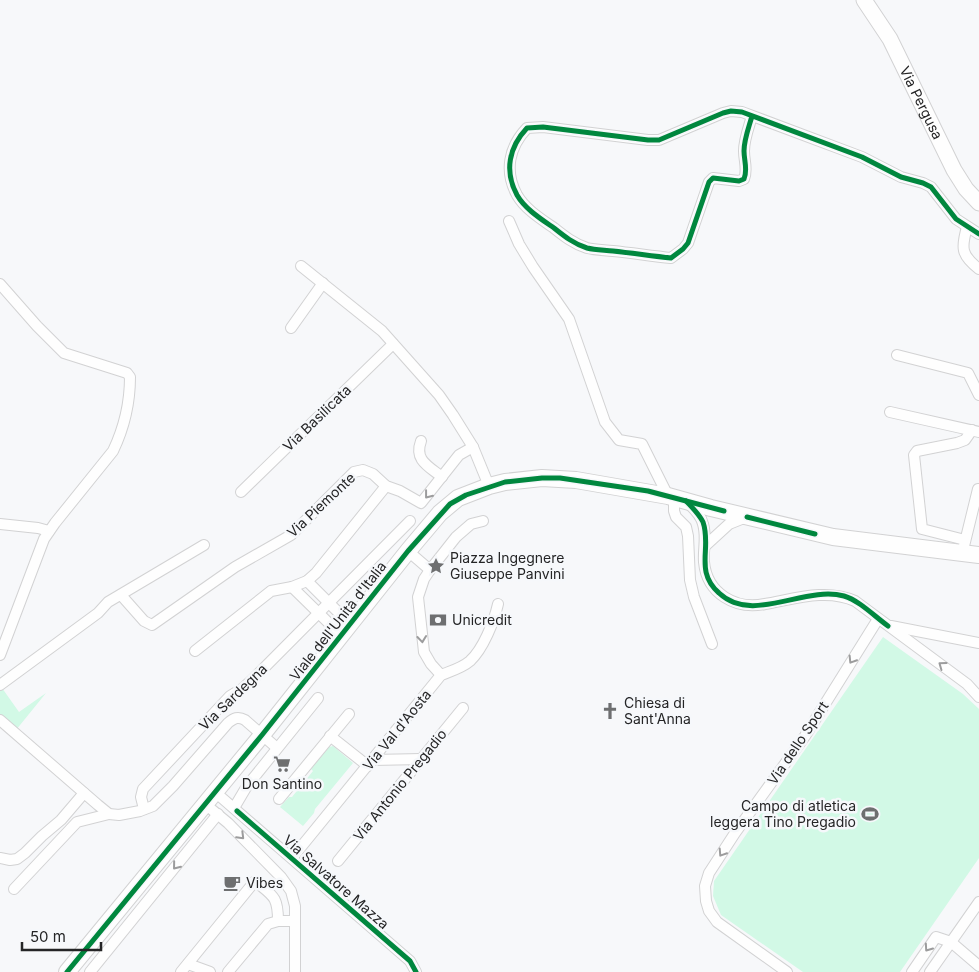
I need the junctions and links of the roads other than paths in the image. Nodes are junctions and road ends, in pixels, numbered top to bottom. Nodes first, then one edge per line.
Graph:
1 (864, 0) edge
2 (752, 116) junction
3 (979, 203) edge
4 (509, 222) dead end
5 (967, 227) junction
6 (979, 234) edge
7 (302, 266) dead end
8 (979, 269) edge
9 (323, 283) junction
10 (0, 284) edge
11 (291, 328) dead end
12 (393, 344) junction
13 (897, 355) dead end
14 (979, 394) edge
15 (890, 412) dead end
16 (975, 431) edge
17 (421, 441) dead end
18 (472, 447) junction
19 (442, 477) junction
20 (386, 486) junction
21 (489, 486) junction
22 (978, 489) edge
23 (241, 492) dead end
24 (676, 498) junction
25 (717, 510) junction
26 (747, 517) junction
27 (410, 521) dead end
28 (483, 521) dead end
29 (0, 524) edge
30 (703, 524) junction
31 (722, 528) junction
32 (49, 531) junction
33 (204, 545) dead end
34 (705, 546) junction
35 (964, 546) junction
36 (408, 551) junction
37 (979, 555) edge
38 (430, 570) junction
39 (307, 581) junction
40 (292, 587) junction
41 (121, 595) junction
42 (328, 603) junction
43 (498, 604) dead end
44 (319, 614) junction
45 (878, 619) junction
46 (888, 626) junction
47 (346, 630) junction
48 (979, 643) edge
49 (712, 644) dead end
50 (195, 652) dead end
51 (0, 655) edge
52 (441, 675) junction
53 (0, 685) edge
54 (979, 697) edge
55 (318, 698) dead end
56 (463, 708) dead end
57 (349, 714) dead end
58 (0, 720) edge
59 (262, 735) junction
60 (330, 736) junction
61 (277, 748) junction
62 (422, 758) junction
63 (370, 763) junction
64 (84, 793) junction
65 (210, 798) junction
66 (279, 799) dead end
67 (144, 809) junction
68 (236, 810) junction
69 (110, 814) junction
70 (218, 814) junction
71 (228, 823) junction
72 (0, 858) edge
73 (292, 858) junction
74 (338, 861) dead end
75 (14, 889) dead end
76 (979, 902) edge
77 (278, 921) junction
78 (295, 921) junction
79 (951, 942) junction
80 (979, 966) edge
81 (185, 968) edge
82 (67, 972) edge
83 (90, 972) edge
84 (210, 972) edge
85 (228, 972) edge
86 (295, 972) edge
87 (416, 972) edge
88 (788, 972) edge
89 (912, 972) edge
90 (930, 972) edge

1 - 3 main road, Via Pergusa
2 - 2 street
2 - 5 street
4 - 24 street
5 - 6 street
5 - 8 street
7 - 9 street
9 - 11 street
9 - 12 street
10 - 32 street
12 - 18 street
12 - 23 street, Via Basilicata
13 - 14 street
15 - 16 street
16 - 35 street
17 - 19 street
18 - 19 street
18 - 21 street
19 -> 20 street
20 - 39 street
20 - 41 street, Via Piemonte
21 - 24 main road, Viale dell'Unità d'Italia
21 - 36 main road, Viale dell'Unità d'Italia
22 - 35 street
24 - 25 main road, Viale dell'Unità d'Italia
24 - 30 street
24 - 49 street
25 - 26 main road, Viale dell'Unità d'Italia
25 - 30 street
25 - 31 street
26 - 31 street
26 - 35 main road, Viale dell'Unità d'Italia
27 - 42 street
28 - 38 street
29 - 32 street
30 - 34 street
31 - 34 street
32 - 51 street
33 - 41 street
34 - 45 street
35 - 37 main road, Viale dell'Unità d'Italia
36 - 38 street
36 - 47 main road, Viale dell'Unità d'Italia
38 -> 52 street
39 - 40 street
39 - 42 street
40 - 44 street
40 - 50 street
41 - 53 street
42 - 44 street, Via Sardegna
42 - 47 street
43 - 52 street, Via Val d'Aosta
44 - 47 street
44 - 67 street, Via Sardegna
45 - 46 street
45 -> 88 street, Via dello Sport
46 - 48 street
54 -> 46 street
47 - 59 main road, Viale dell'Unità d'Italia
52 - 63 street, Via Val d'Aosta
55 - 61 street
56 - 62 street, Via Antonio Pregadio
57 - 60 street
58 - 64 street
59 - 61 street
59 - 65 main road, Viale dell'Unità d'Italia
59 - 67 street, Via Sardegna
60 - 63 street
60 - 66 street
61 - 68 street
62 - 63 street
62 - 74 street, Via Antonio Pregadio
63 - 73 street, Via Val d'Aosta
64 - 69 street
64 - 72 street
65 - 68 street, Via Salvatore Mazza
65 - 70 street
65 - 82 main road, Viale dell'Unità d'Italia
67 - 69 street, Via Sardegna
68 - 71 street
68 - 73 street, Via Salvatore Mazza
69 - 75 street, Via Sardegna
70 - 71 street
70 -> 83 street
71 -> 78 street
73 - 87 street, Via Salvatore Mazza
76 - 79 street
77 - 78 street
77 - 81 street
77 - 85 street
78 - 86 street
79 - 80 street
79 -> 89 street
79 - 90 street
81 - 84 street

